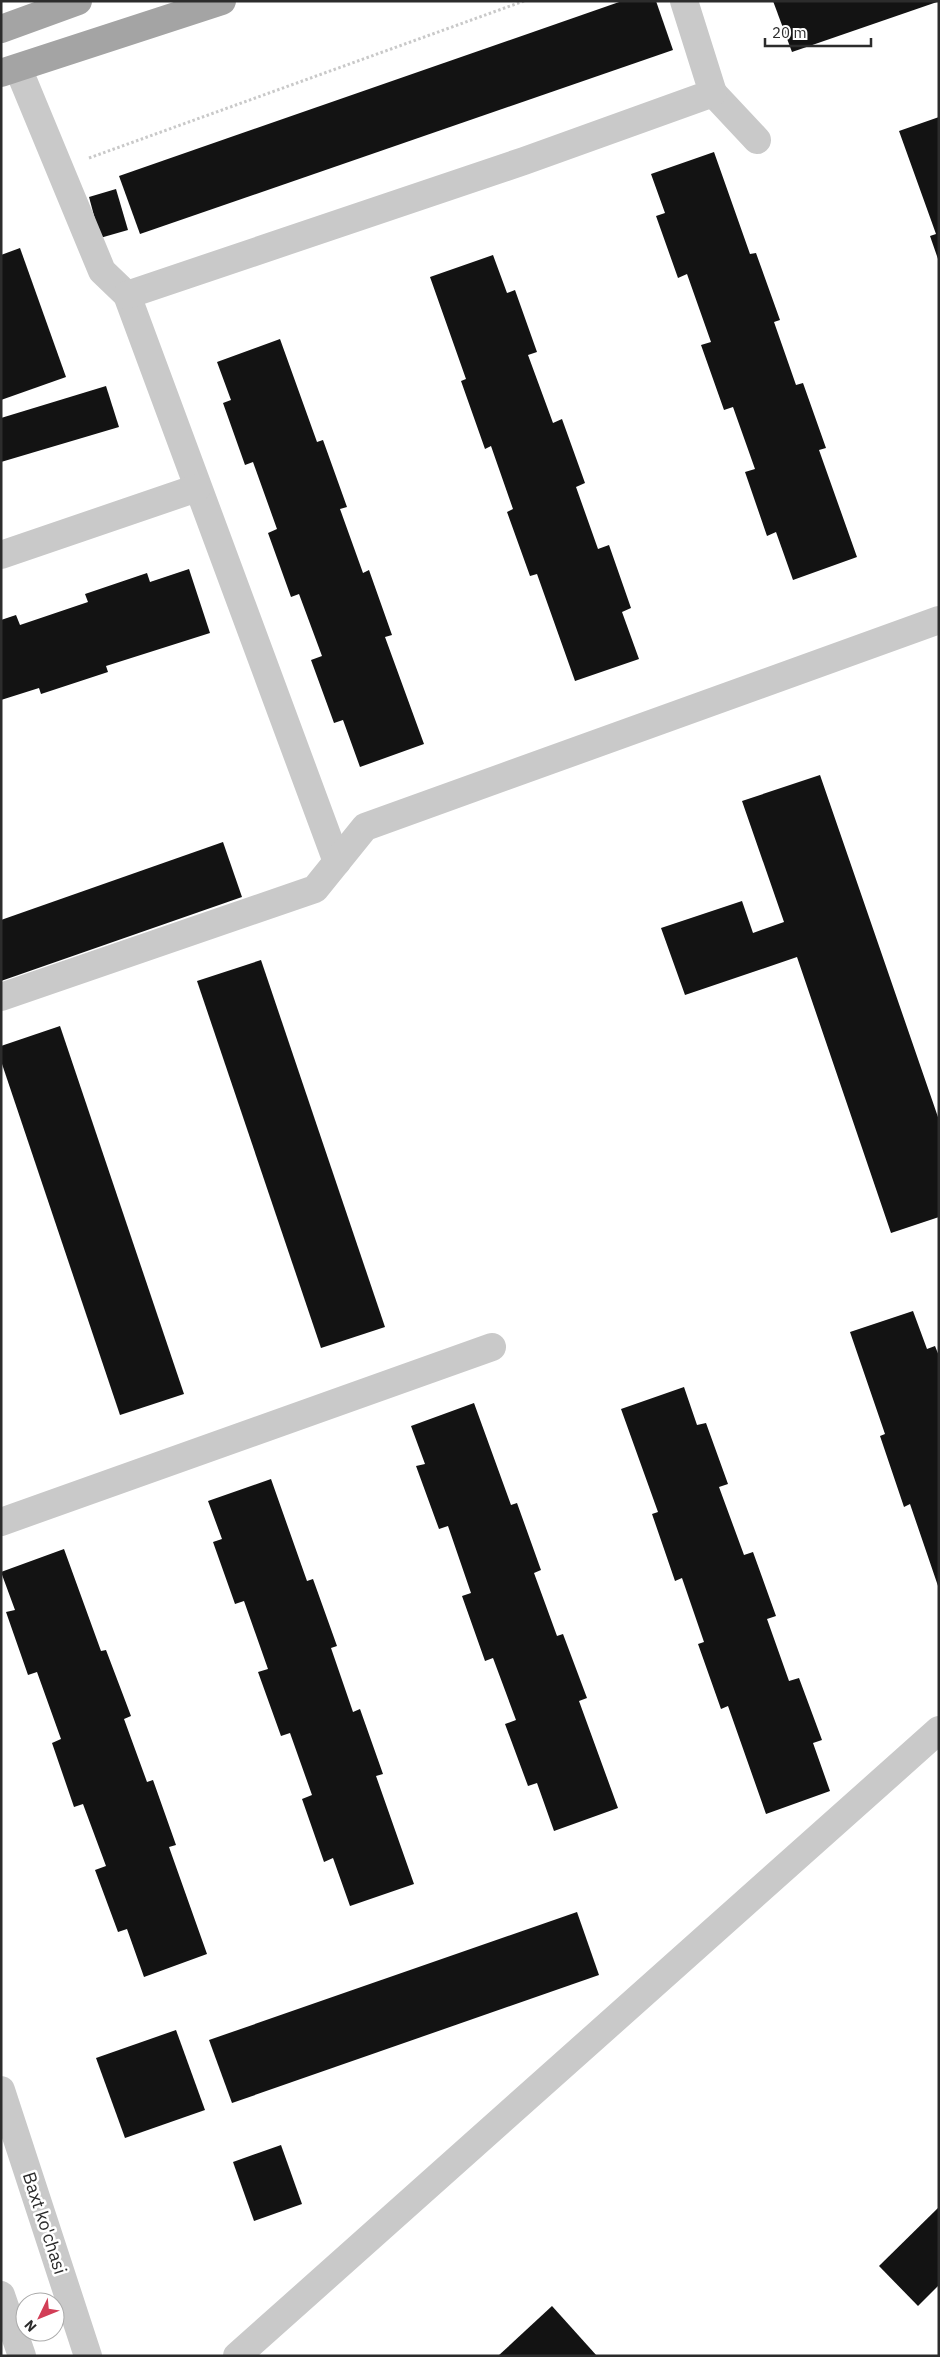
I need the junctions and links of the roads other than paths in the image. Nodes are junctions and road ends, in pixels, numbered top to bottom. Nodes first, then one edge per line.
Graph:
1 (78, 1) edge
2 (222, 1) edge
3 (684, 1) edge
4 (1, 29) edge
5 (10, 70) edge
6 (713, 94) junction
7 (757, 140) dead end
8 (127, 295) junction
9 (197, 488) junction
10 (1, 555) edge
11 (939, 620) edge
12 (337, 862) junction
13 (1, 997) edge
14 (492, 1347) dead end
15 (1, 1522) edge
16 (939, 1730) edge
17 (1, 2090) edge
18 (3, 2308) edge
19 (22, 2356) edge
20 (88, 2356) edge
21 (237, 2356) edge

1 - 4 main road
2 - 5 main road
3 - 6 street
5 - 8 street
6 - 7 street
6 - 8 street
8 - 9 street
9 - 10 street
9 - 12 street
11 - 12 street
12 - 13 street
14 - 15 street
16 - 21 street
17 - 20 street, Baxt ko'chasi
18 - 19 street

